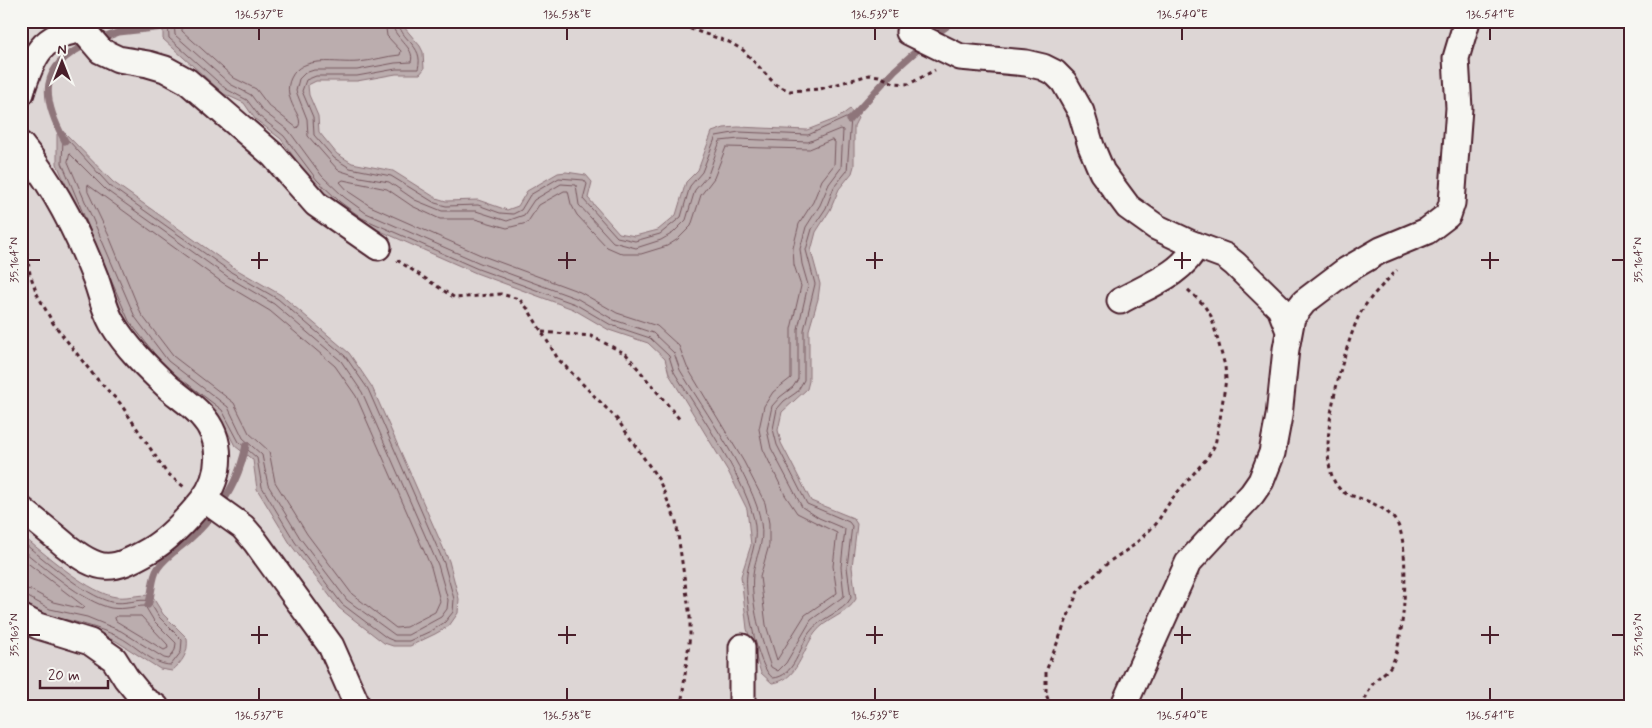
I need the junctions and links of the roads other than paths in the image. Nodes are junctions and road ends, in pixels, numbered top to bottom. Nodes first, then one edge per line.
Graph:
1 (1467, 21) edge
2 (55, 29) edge
3 (908, 32) dead end
4 (21, 93) edge
5 (21, 146) edge
6 (1196, 245) junction
7 (378, 247) road end
8 (1120, 301) dead end
9 (1289, 331) junction
10 (215, 507) junction
11 (21, 509) edge
12 (21, 617) edge
13 (742, 647) dead end
14 (156, 707) edge
15 (358, 707) edge
16 (742, 707) edge
17 (1122, 707) edge

1 - 9 lane
2 - 4 lane
2 - 7 lane
3 - 6 lane
5 - 10 lane
6 - 8 lane
6 - 9 lane
9 - 17 lane
10 - 11 lane
10 - 15 lane
12 - 14 lane
13 - 16 lane

